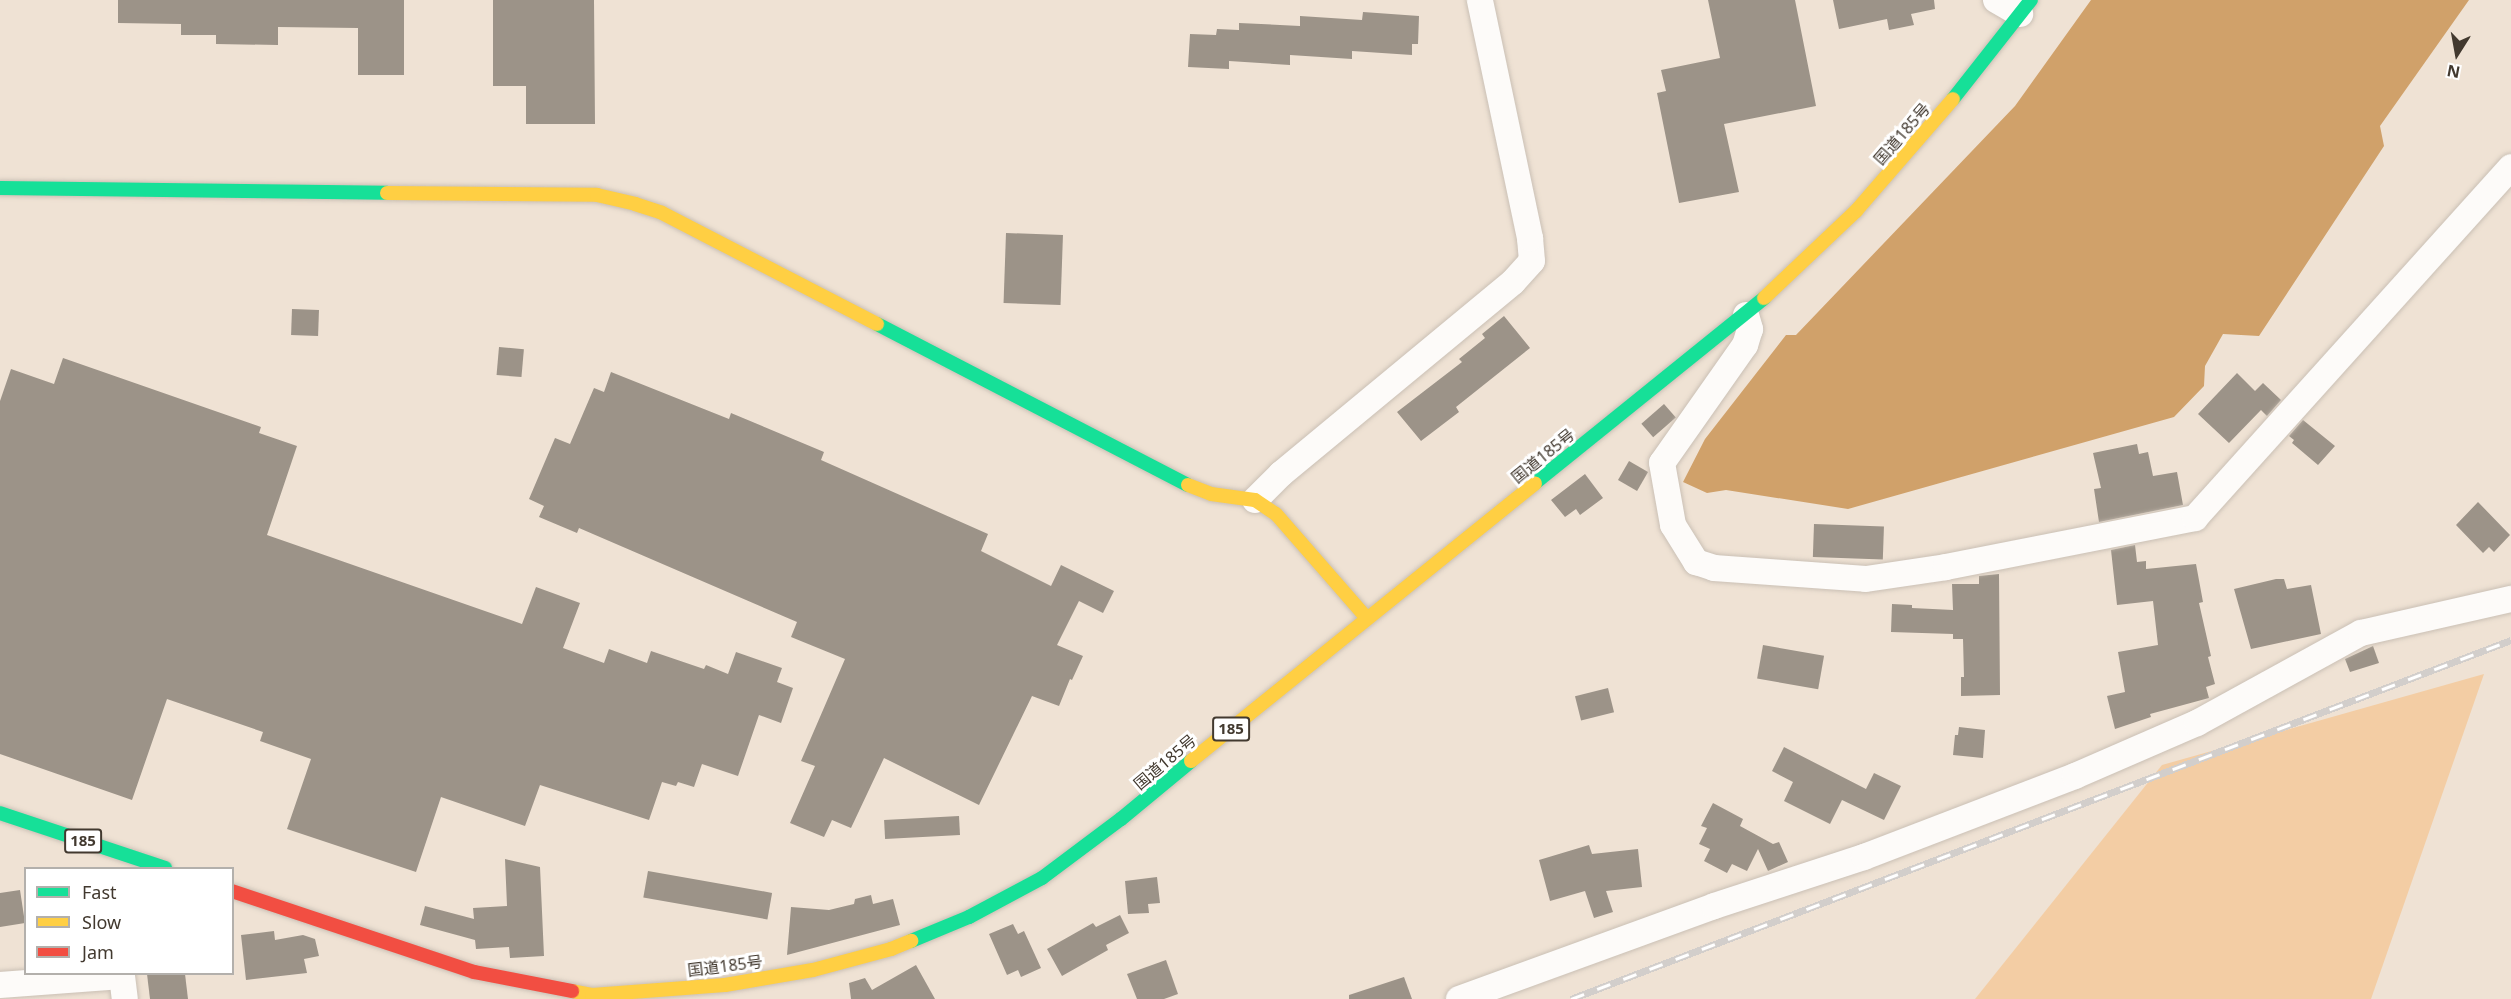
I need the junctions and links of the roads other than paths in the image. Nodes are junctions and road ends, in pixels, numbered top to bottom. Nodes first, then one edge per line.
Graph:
1 (1480, 0) edge
2 (1996, 0) edge
3 (2025, 7) edge
4 (2511, 166) edge
5 (0, 188) edge
6 (1746, 315) junction
7 (1255, 501) junction
8 (2511, 599) edge
9 (1366, 617) junction
10 (0, 813) edge
11 (162, 867) edge
12 (234, 892) edge
13 (0, 985) edge
14 (593, 997) edge
15 (125, 999) edge
16 (1459, 999) edge

1 - 7 street
2 - 3 street
3 - 6 main road, 国道185号 / 185
4 - 6 street
5 - 7 main road
6 - 9 main road, 国道185号 / 185
7 - 9 main road
8 - 16 street
9 - 14 main road, 国道185号 / 185
10 - 11 main road, 185
12 - 14 main road, 国道185号 / 185
13 - 15 street

